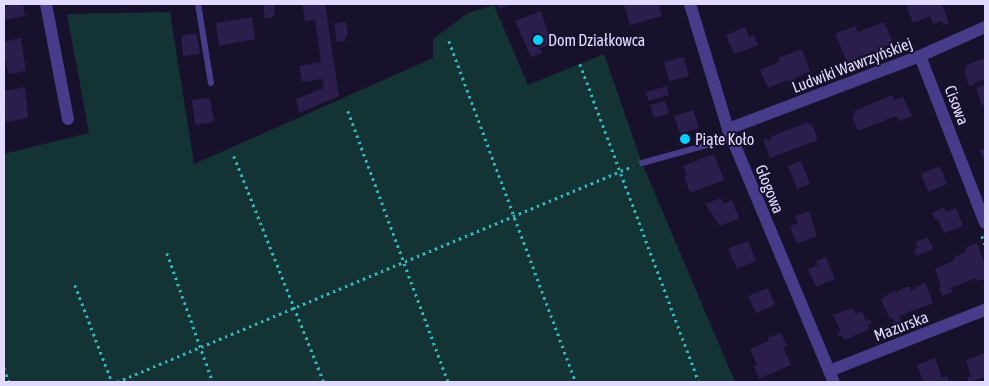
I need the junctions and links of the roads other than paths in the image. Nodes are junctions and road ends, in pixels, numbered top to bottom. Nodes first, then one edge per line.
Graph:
1 (46, 4) edge
2 (198, 4) edge
3 (690, 4) edge
4 (985, 26) edge
5 (920, 56) junction
6 (211, 83) dead end
7 (68, 119) dead end
8 (730, 134) junction
9 (642, 164) road end
10 (985, 223) edge
11 (985, 310) edge
12 (831, 377) edge

1 - 7 street
2 - 6 lane
3 - 8 street, Głogowa
4 - 5 street, Ludwiki Wawrzyńskiej
5 - 8 street, Ludwiki Wawrzyńskiej
5 - 10 street, Cisowa
8 - 9 lane
8 - 12 street, Głogowa
11 - 12 street, Mazurska

